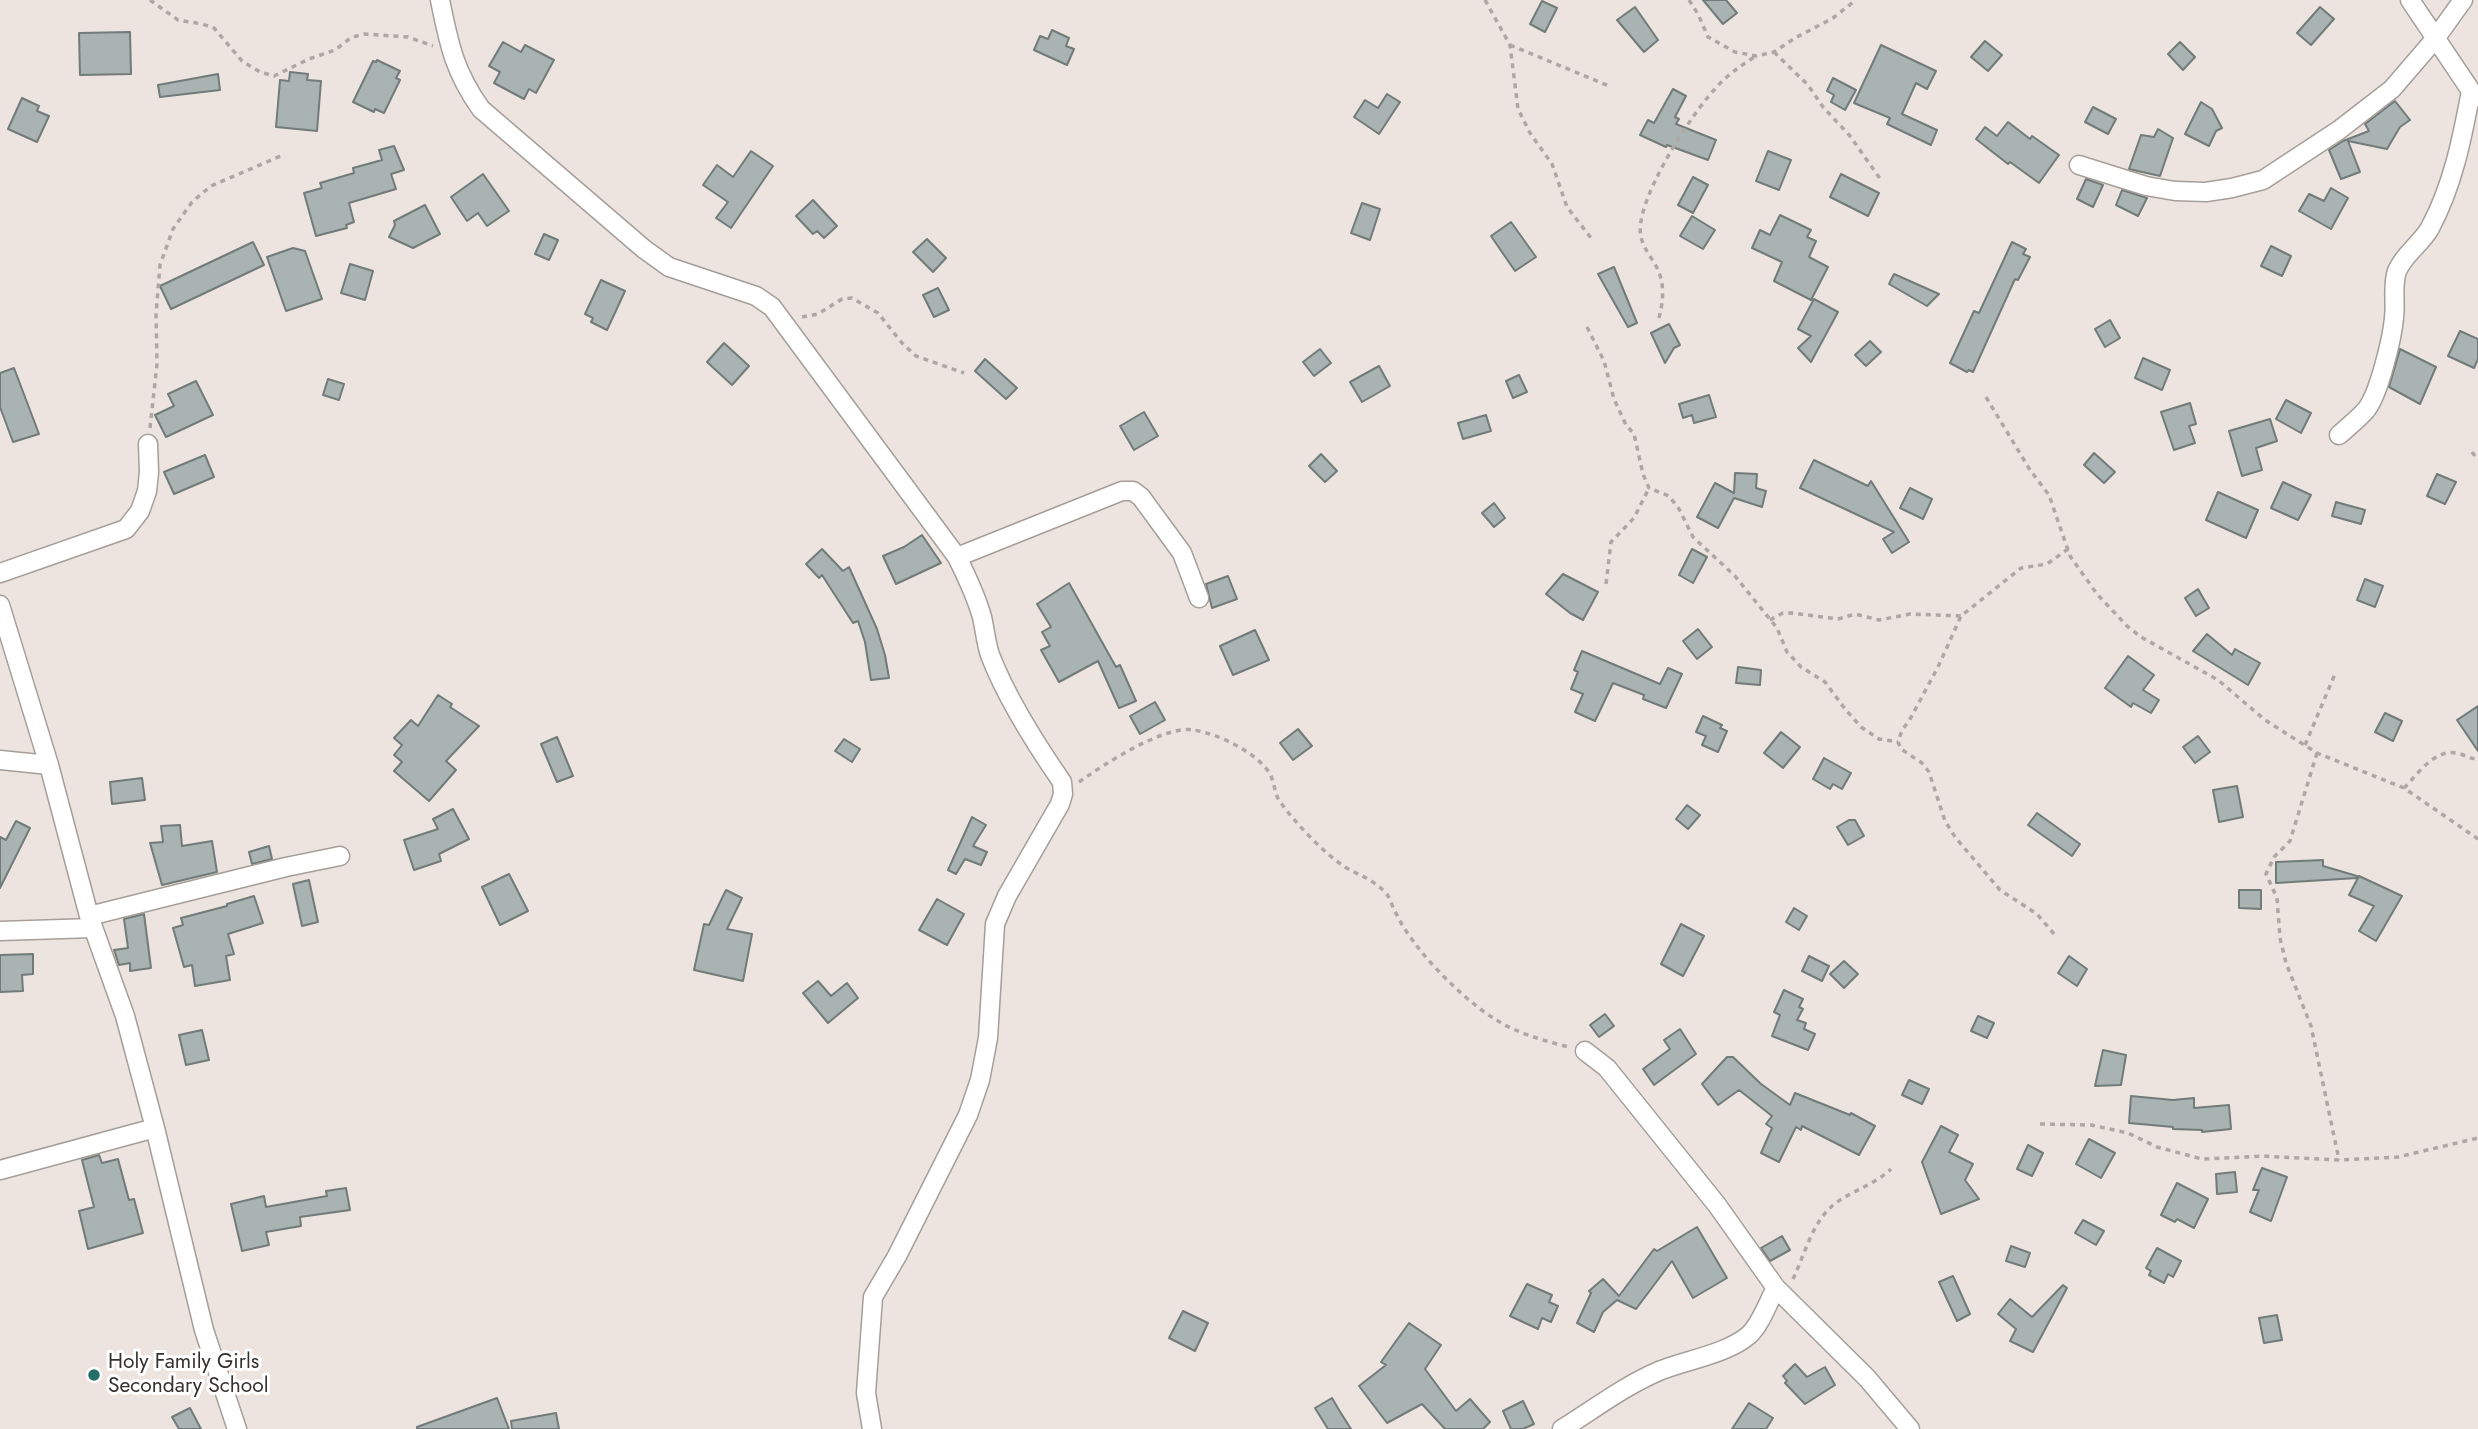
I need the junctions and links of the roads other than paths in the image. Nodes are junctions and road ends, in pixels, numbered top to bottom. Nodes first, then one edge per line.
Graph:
1 (440, 0) edge
2 (2410, 0) edge
3 (2463, 0) edge
4 (2435, 39) junction
5 (2474, 94) edge
6 (2079, 165) dead end
7 (2339, 435) dead end
8 (148, 444) road end
9 (957, 557) junction
10 (0, 573) edge
11 (1199, 598) dead end
12 (0, 605) edge
13 (0, 760) edge
14 (49, 765) junction
15 (340, 856) dead end
16 (91, 922) junction
17 (0, 931) edge
18 (1586, 1051) road end
19 (155, 1128) junction
20 (0, 1170) edge
21 (1780, 1292) junction
22 (237, 1429) edge
23 (872, 1429) edge
24 (1562, 1429) edge
25 (1910, 1429) edge

1 - 9 street
2 - 4 street
3 - 4 street
4 - 5 street
4 - 6 street
5 - 7 street
8 - 10 street
9 - 11 street
9 - 23 street
12 - 14 street
13 - 14 street
14 - 16 street
15 - 16 street
16 - 17 street
16 - 19 street
18 - 21 street
19 - 20 street
19 - 22 street
21 - 24 street
21 - 25 street

